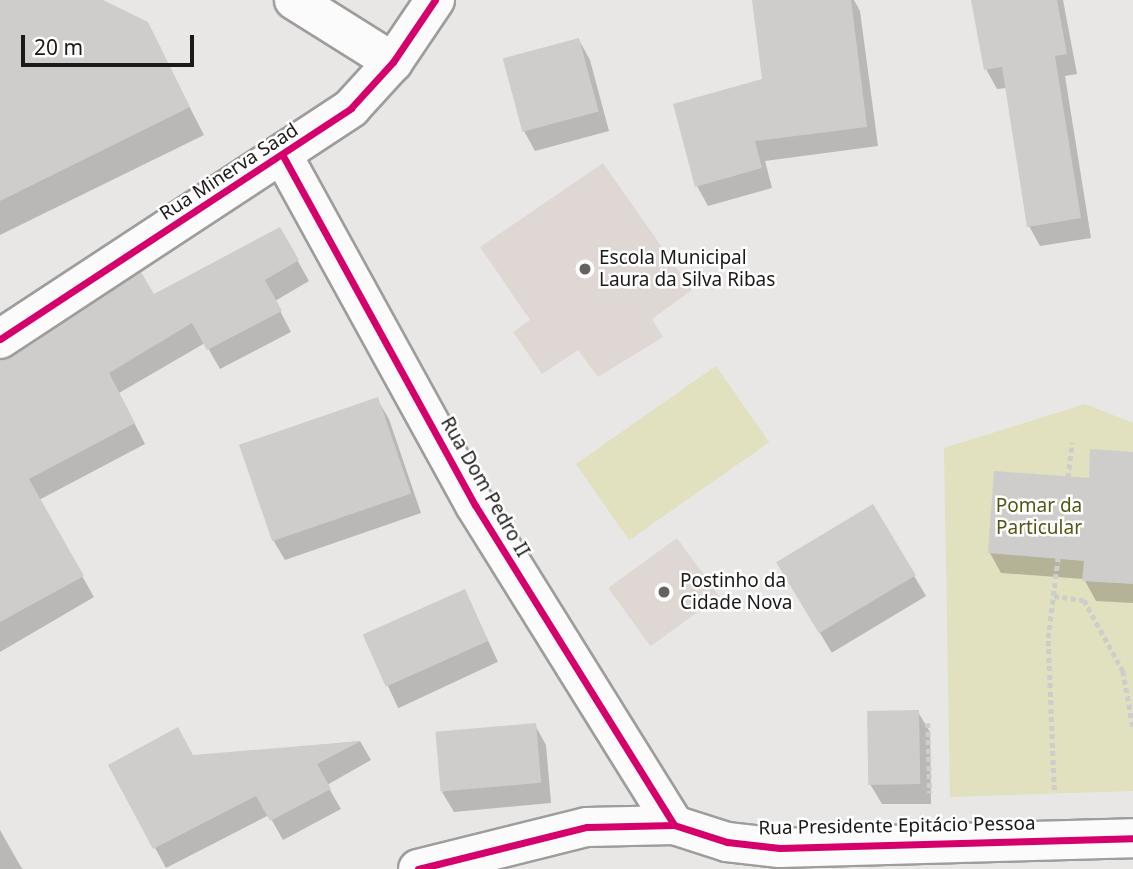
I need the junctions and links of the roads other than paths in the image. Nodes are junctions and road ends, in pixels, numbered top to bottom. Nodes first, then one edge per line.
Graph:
1 (294, 0) edge
2 (435, 0) edge
3 (393, 62) junction
4 (283, 156) junction
5 (0, 339) edge
6 (674, 825) junction
7 (1133, 838) edge
8 (418, 869) edge

1 - 3 street
2 - 3 street, Rua Minerva Saad
3 - 4 street, Rua Minerva Saad
4 - 5 street, Rua Minerva Saad
4 - 6 street, Rua Dom Pedro II
6 - 7 street, Rua Presidente Epitácio Pessoa
6 - 8 street, Rua Presidente Epitácio Pessoa

